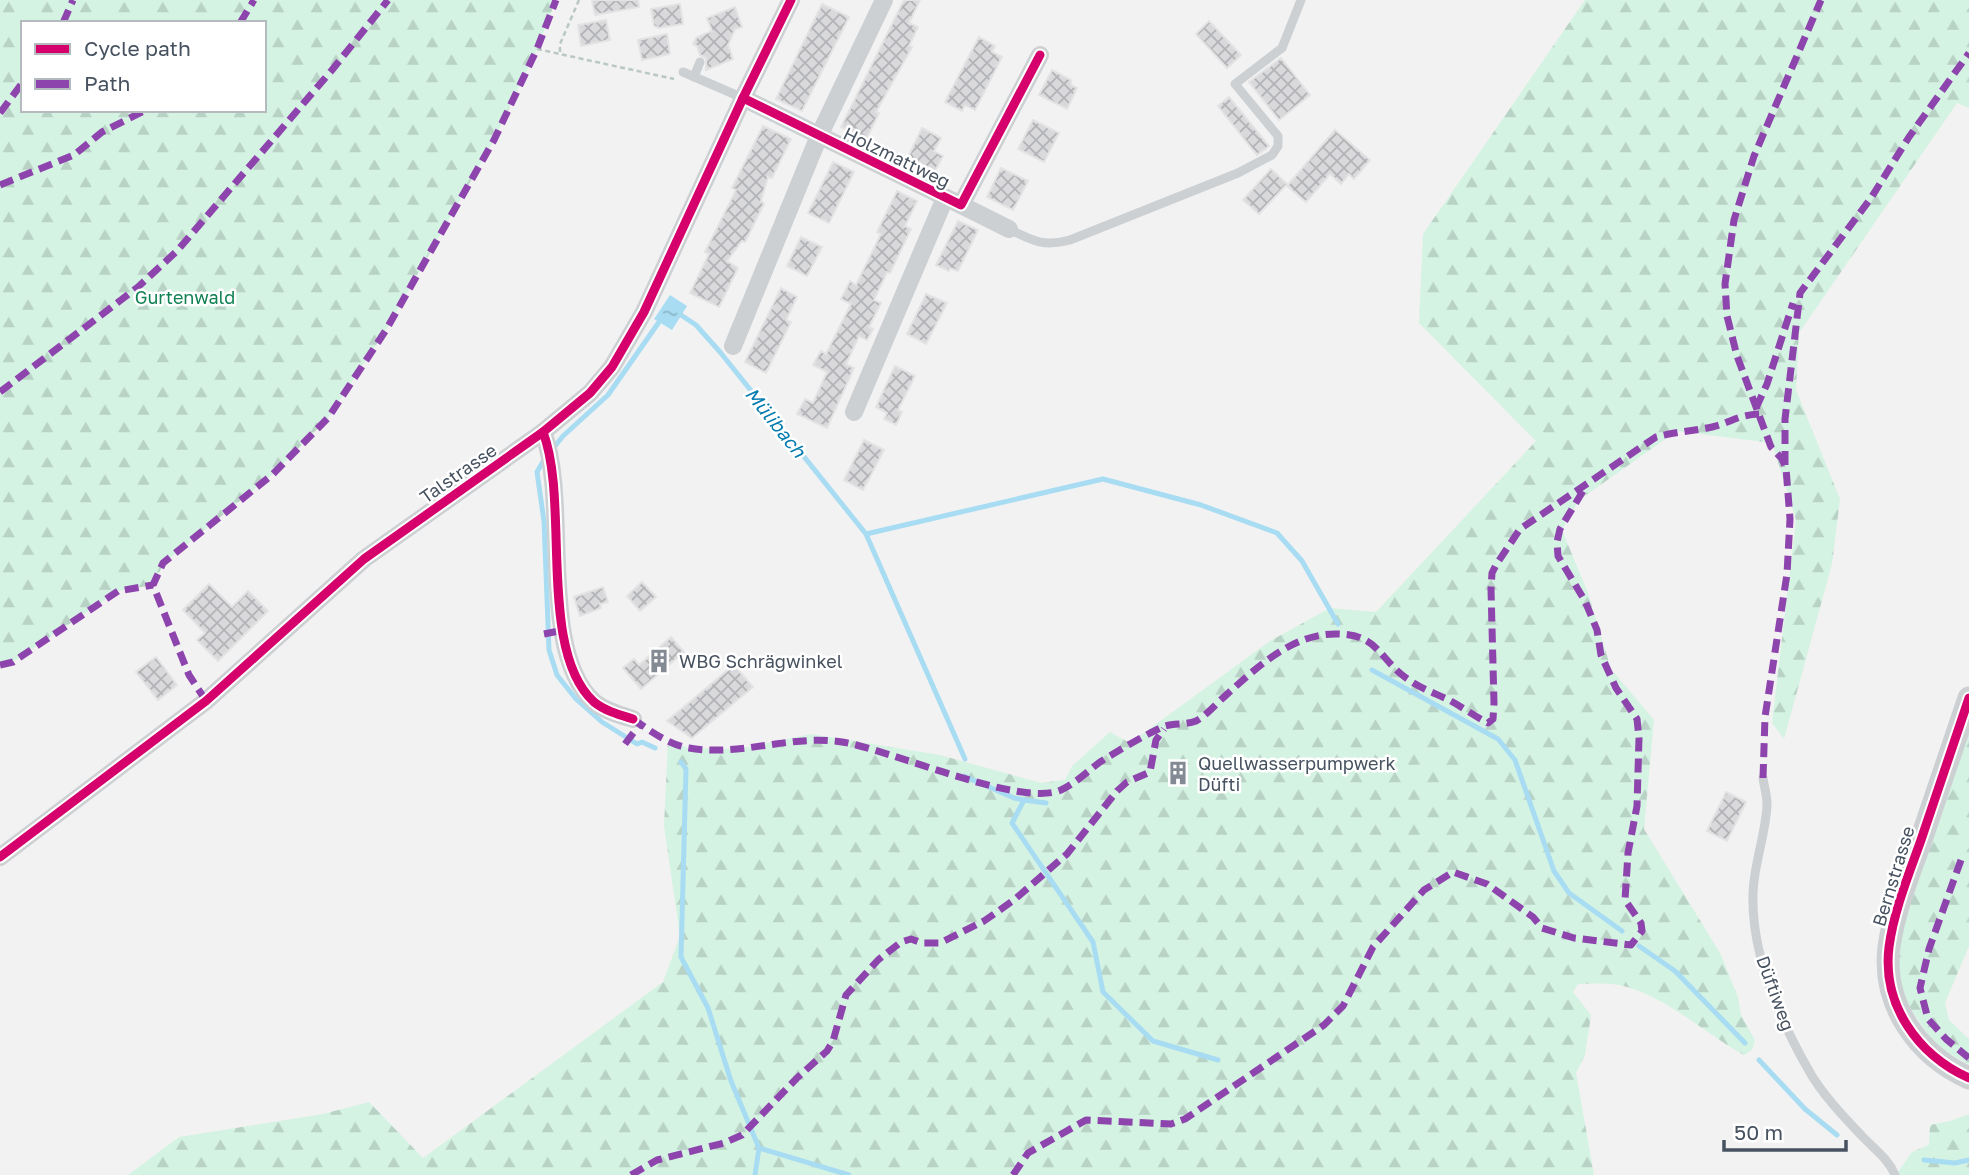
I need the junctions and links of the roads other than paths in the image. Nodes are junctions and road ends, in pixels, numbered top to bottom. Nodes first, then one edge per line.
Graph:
1 (791, 0) edge
2 (884, 0) edge
3 (1301, 0) edge
4 (1040, 55) dead end
5 (700, 62) dead end
6 (683, 72) road end
7 (694, 77) junction
8 (743, 99) junction
9 (819, 136) junction
10 (953, 201) junction
11 (1009, 229) joint
12 (733, 346) dead end
13 (854, 412) dead end
14 (547, 445) junction
15 (1969, 698) edge
16 (633, 719) dead end
17 (1763, 778) dead end
18 (0, 858) edge
19 (1969, 1078) edge
20 (1895, 1175) edge

1 - 8 street, Talstrasse
2 - 9 street
3 - 11 lane
4 - 10 street, Holzmattweg
5 - 7 lane
6 - 7 lane
7 - 8 lane
8 - 9 street, Holzmattweg
8 - 14 street, Talstrasse
9 - 10 street, Holzmattweg
9 - 12 street
10 - 11 street
10 - 13 street
14 - 16 street
14 - 18 street, Talstrasse
15 - 19 street, Bernstrasse
17 - 20 lane, Düftiweg

